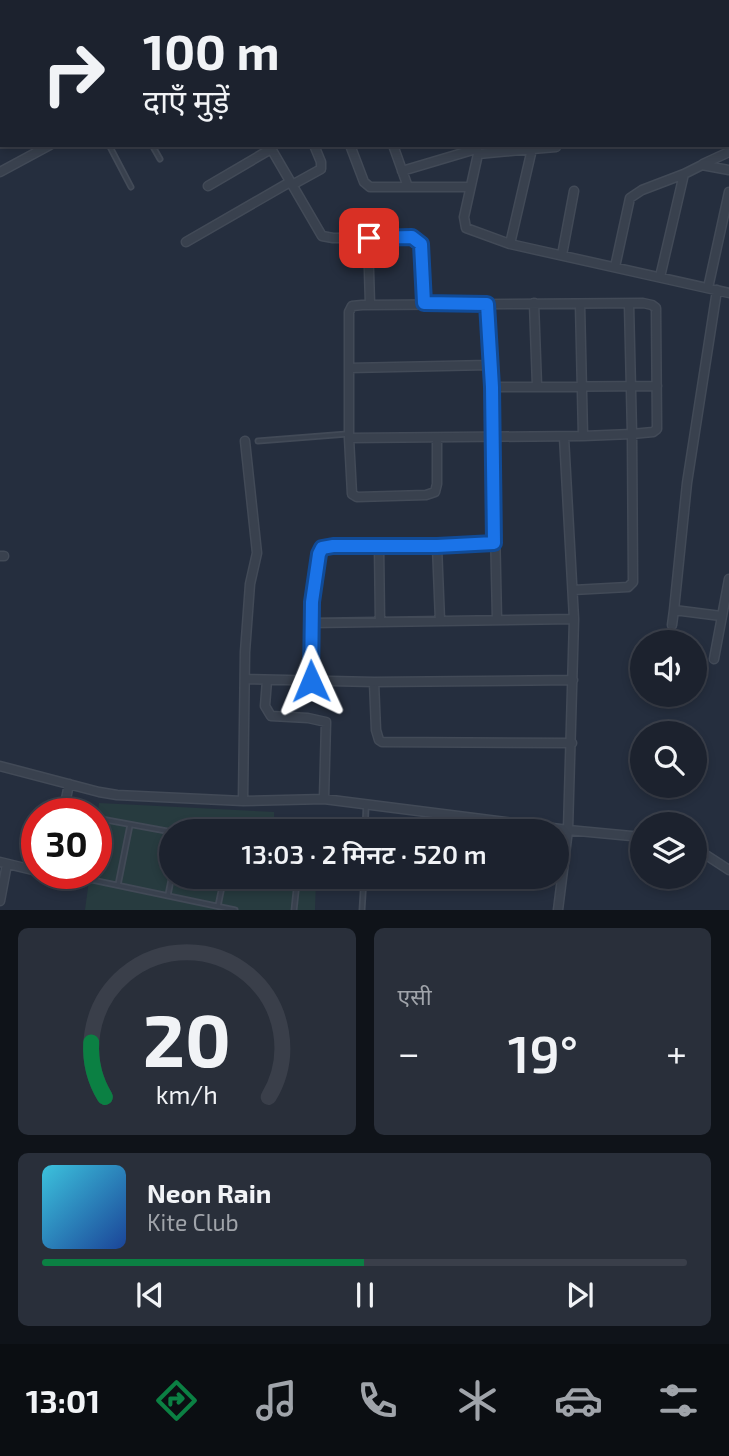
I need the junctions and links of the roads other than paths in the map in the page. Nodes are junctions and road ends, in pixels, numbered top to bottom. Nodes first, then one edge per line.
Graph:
1 (46, 147) edge
2 (109, 147) edge
3 (153, 147) edge
4 (270, 147) edge
5 (315, 147) edge
6 (351, 147) edge
7 (394, 147) edge
8 (556, 147) edge
9 (532, 149) junction
10 (476, 150) edge
11 (729, 152) edge
12 (160, 159) dead end
13 (702, 165) junction
14 (402, 170) junction
15 (729, 170) edge
16 (0, 172) edge
17 (684, 174) junction
18 (291, 183) junction
19 (208, 186) dead end
20 (131, 187) dead end
21 (408, 187) junction
22 (470, 187) junction
23 (574, 191) dead end
24 (729, 192) edge
25 (369, 238) junction
26 (186, 242) dead end
27 (510, 244) junction
28 (562, 256) junction
29 (615, 267) junction
30 (660, 277) junction
31 (712, 289) junction
32 (729, 293) edge
33 (424, 303) junction
34 (534, 303) junction
35 (370, 304) junction
36 (487, 304) junction
37 (580, 304) junction
38 (629, 304) junction
39 (489, 365) junction
40 (349, 368) junction
41 (537, 386) junction
42 (582, 386) junction
43 (630, 386) junction
44 (657, 386) junction
45 (492, 387) junction
46 (632, 434) junction
47 (349, 436) junction
48 (583, 436) junction
49 (492, 437) junction
50 (564, 437) junction
51 (438, 438) junction
52 (244, 441) dead end
53 (258, 441) dead end
54 (494, 543) junction
55 (379, 545) junction
56 (437, 546) junction
57 (729, 579) edge
58 (573, 590) junction
59 (674, 610) junction
60 (721, 616) junction
61 (574, 618) junction
62 (497, 620) junction
63 (440, 621) junction
64 (380, 622) junction
65 (311, 623) junction
66 (672, 625) dead end
67 (714, 659) dead end
68 (245, 680) junction
69 (267, 680) junction
70 (573, 680) junction
71 (311, 681) junction
72 (374, 682) junction
73 (572, 743) junction
74 (0, 766) edge
75 (69, 784) junction
76 (66, 798) edge
77 (324, 799) junction
78 (243, 801) junction
79 (366, 804) junction
80 (365, 819) edge
81 (483, 819) edge
82 (569, 819) edge
83 (112, 821) edge
84 (130, 825) junction
85 (159, 829) edge
86 (569, 830) edge
87 (630, 836) edge
88 (707, 856) edge
89 (3, 863) edge
90 (21, 867) edge
91 (729, 870) edge
92 (112, 884) edge
93 (118, 885) junction
94 (169, 889) edge
95 (222, 889) edge
96 (296, 889) edge
97 (363, 889) edge
98 (561, 889) edge
99 (168, 895) junction
100 (0, 901) edge
101 (204, 903) junction
102 (218, 906) junction
103 (203, 910) edge
104 (235, 910) edge
105 (294, 910) edge
106 (362, 910) edge
107 (558, 910) edge

1 - 16 street
2 - 20 lane
3 - 12 lane
4 - 18 street
4 - 19 street
5 - 18 street
6 - 21 street
7 - 14 street
8 - 9 street
9 - 10 street
9 - 27 street
10 - 14 street
10 - 22 street
11 - 13 street
13 - 15 street
13 - 17 street
14 - 21 street
17 - 29 street
17 - 30 street
18 - 25 street
18 - 26 street
21 - 22 street
22 - 27 street
23 - 28 street
24 - 31 street
25 - 33 street
25 - 35 street
27 - 28 street
28 - 29 street
29 - 30 street
30 - 31 street
31 - 32 street
31 - 59 street
33 - 35 street
33 - 36 street
34 - 36 street
34 - 37 street
34 - 41 street
35 - 40 street
36 - 39 street
37 - 38 street
37 - 42 street
38 - 43 street
38 - 44 street
39 - 40 street
39 - 45 street
40 - 47 street
41 - 42 street
41 - 45 street
42 - 43 street
42 - 48 street
43 - 44 street
43 - 46 street
44 - 46 street
45 - 49 street
46 - 48 street
46 - 58 street
47 - 51 street
47 - 51 street
47 - 53 lane
48 - 50 street
49 - 50 street
49 - 51 street
49 - 54 street
50 - 58 street
52 - 68 street
54 - 56 street
54 - 62 street
55 - 56 street
55 - 64 street
55 - 65 street
56 - 63 street
57 - 60 street
58 - 61 street
59 - 60 street
59 - 66 street
60 - 67 street
61 - 62 street
61 - 70 street
62 - 63 street
63 - 64 street
64 - 65 street
65 - 71 street
68 - 69 street
68 - 78 street
69 - 71 street
69 - 77 street
70 - 72 street
70 - 73 street
71 - 72 street
72 - 73 street
73 - 82 street
74 - 75 street
75 - 76 street
75 - 78 street
77 - 78 street
77 - 79 street
79 - 80 lane
79 - 81 street
83 - 84 lane
84 - 85 lane
84 - 93 lane
86 - 87 street
88 - 91 street
89 - 90 street
89 - 100 street
92 - 93 lane
93 - 99 lane
94 - 99 lane
95 - 102 lane
96 - 105 lane
97 - 106 lane
98 - 107 street
99 - 101 lane
101 - 102 lane
101 - 103 lane
102 - 104 lane

